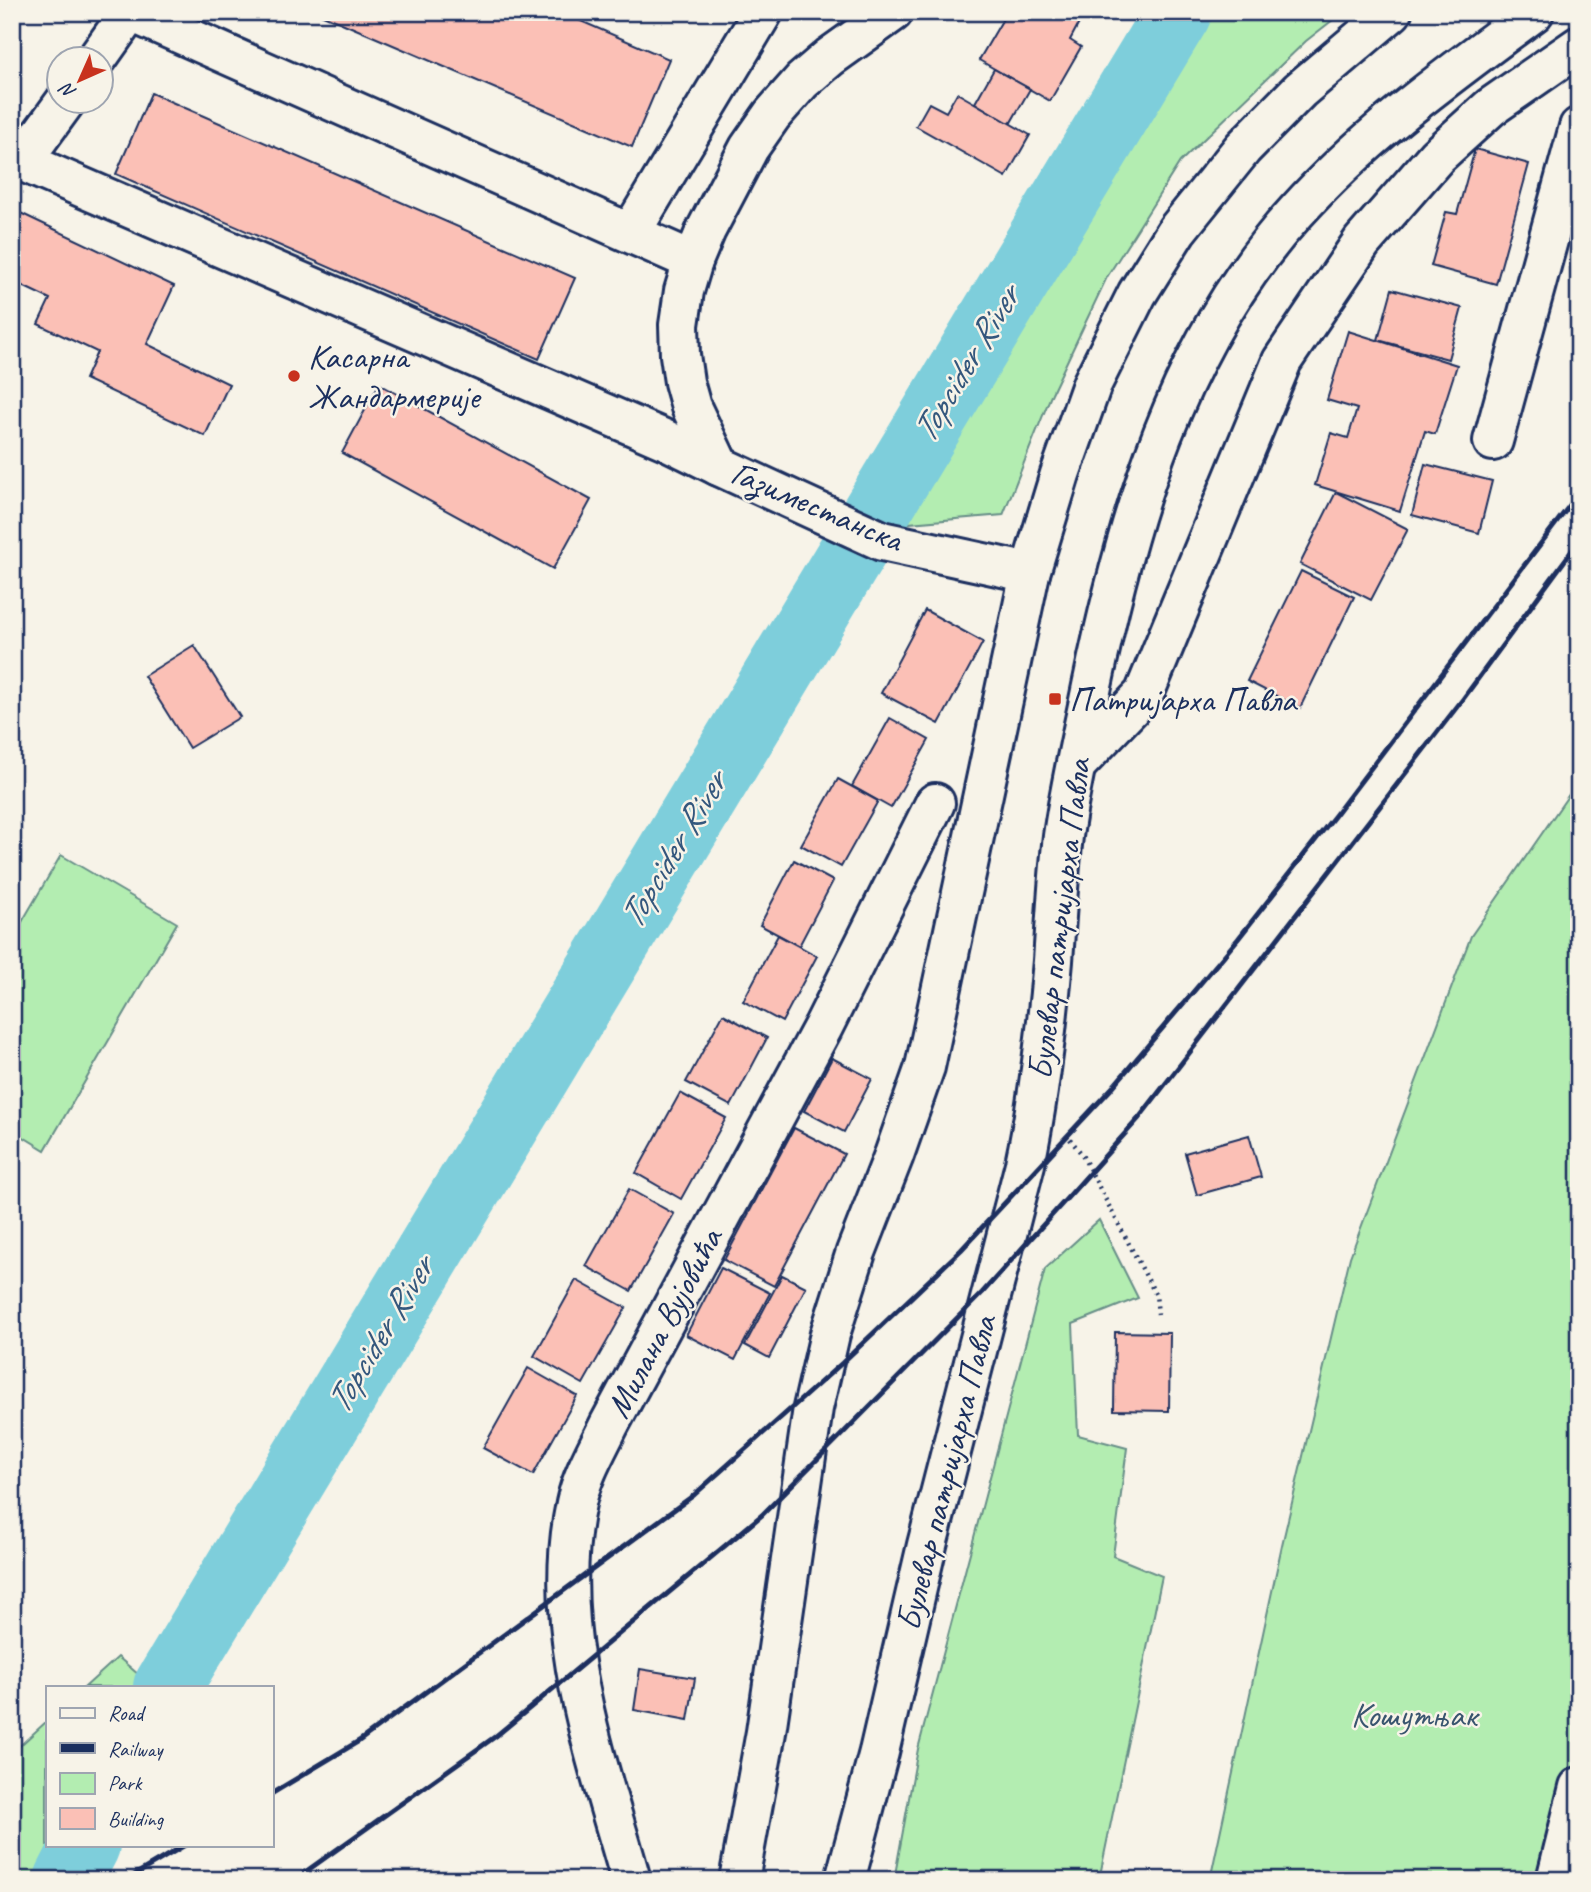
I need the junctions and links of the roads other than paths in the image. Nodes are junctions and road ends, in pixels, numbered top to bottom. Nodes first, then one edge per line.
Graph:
1 (131, 12) edge
2 (763, 12) edge
3 (893, 12) edge
4 (1392, 12) edge
5 (1534, 12) edge
6 (106, 46) edge
7 (1576, 56) edge
8 (53, 116) edge
9 (1579, 127) edge
10 (17, 159) edge
11 (631, 232) junction
12 (693, 261) junction
13 (1493, 440) dead end
14 (719, 466) junction
15 (1030, 573) junction
16 (1076, 765) junction
17 (935, 803) dead end
18 (1579, 1787) edge
19 (631, 1880) edge
20 (738, 1880) edge
21 (845, 1880) edge
22 (1556, 1880) edge

1 - 6 main road
1 - 11 main road
2 - 11 main road
3 - 12 main road, Газиместанска
4 - 15 main road
5 - 16 main road, Булевар патријарха Павла
7 - 16 main road
8 - 10 main road
9 - 13 main road
10 - 14 main road
11 - 12 main road
12 - 14 main road, Газиместанска
14 - 15 main road, Газиместанска
15 - 20 main road
16 - 21 main road, Булевар патријарха Павла
17 - 19 main road, Милана Вујовића
18 - 22 main road

